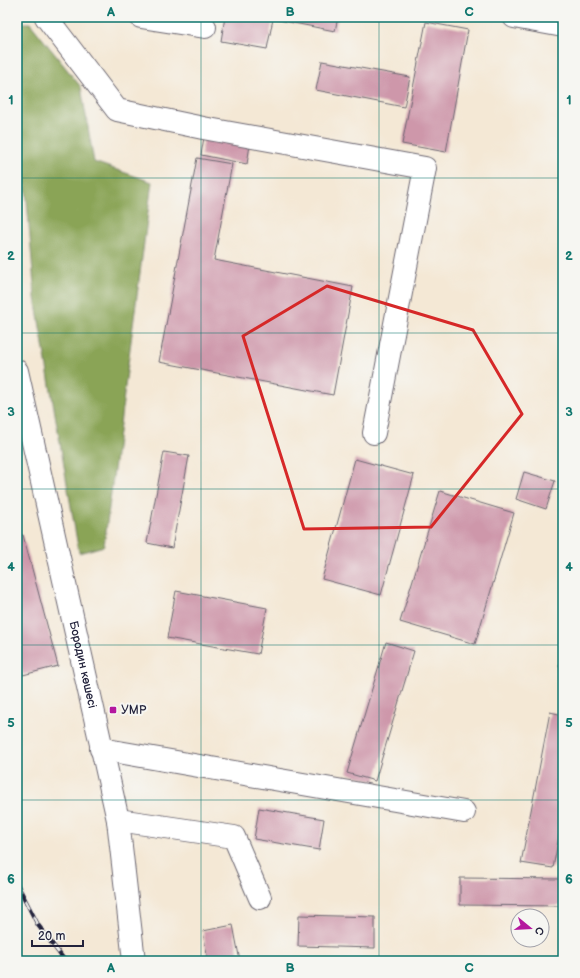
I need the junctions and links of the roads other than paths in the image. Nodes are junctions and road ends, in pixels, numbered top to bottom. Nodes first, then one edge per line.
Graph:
1 (46, 17) edge
2 (141, 17) edge
3 (514, 17) edge
4 (563, 26) edge
5 (205, 27) dead end
6 (17, 371) edge
7 (374, 433) dead end
8 (101, 748) junction
9 (464, 812) dead end
10 (118, 820) junction
11 (260, 898) dead end
12 (134, 961) edge

1 - 7 street
2 - 5 street
3 - 4 street
6 - 8 street, Бородин көшесі
8 - 9 street
8 - 10 street, Бородин көшесі
10 - 11 street
10 - 12 street, Бородин көшесі

